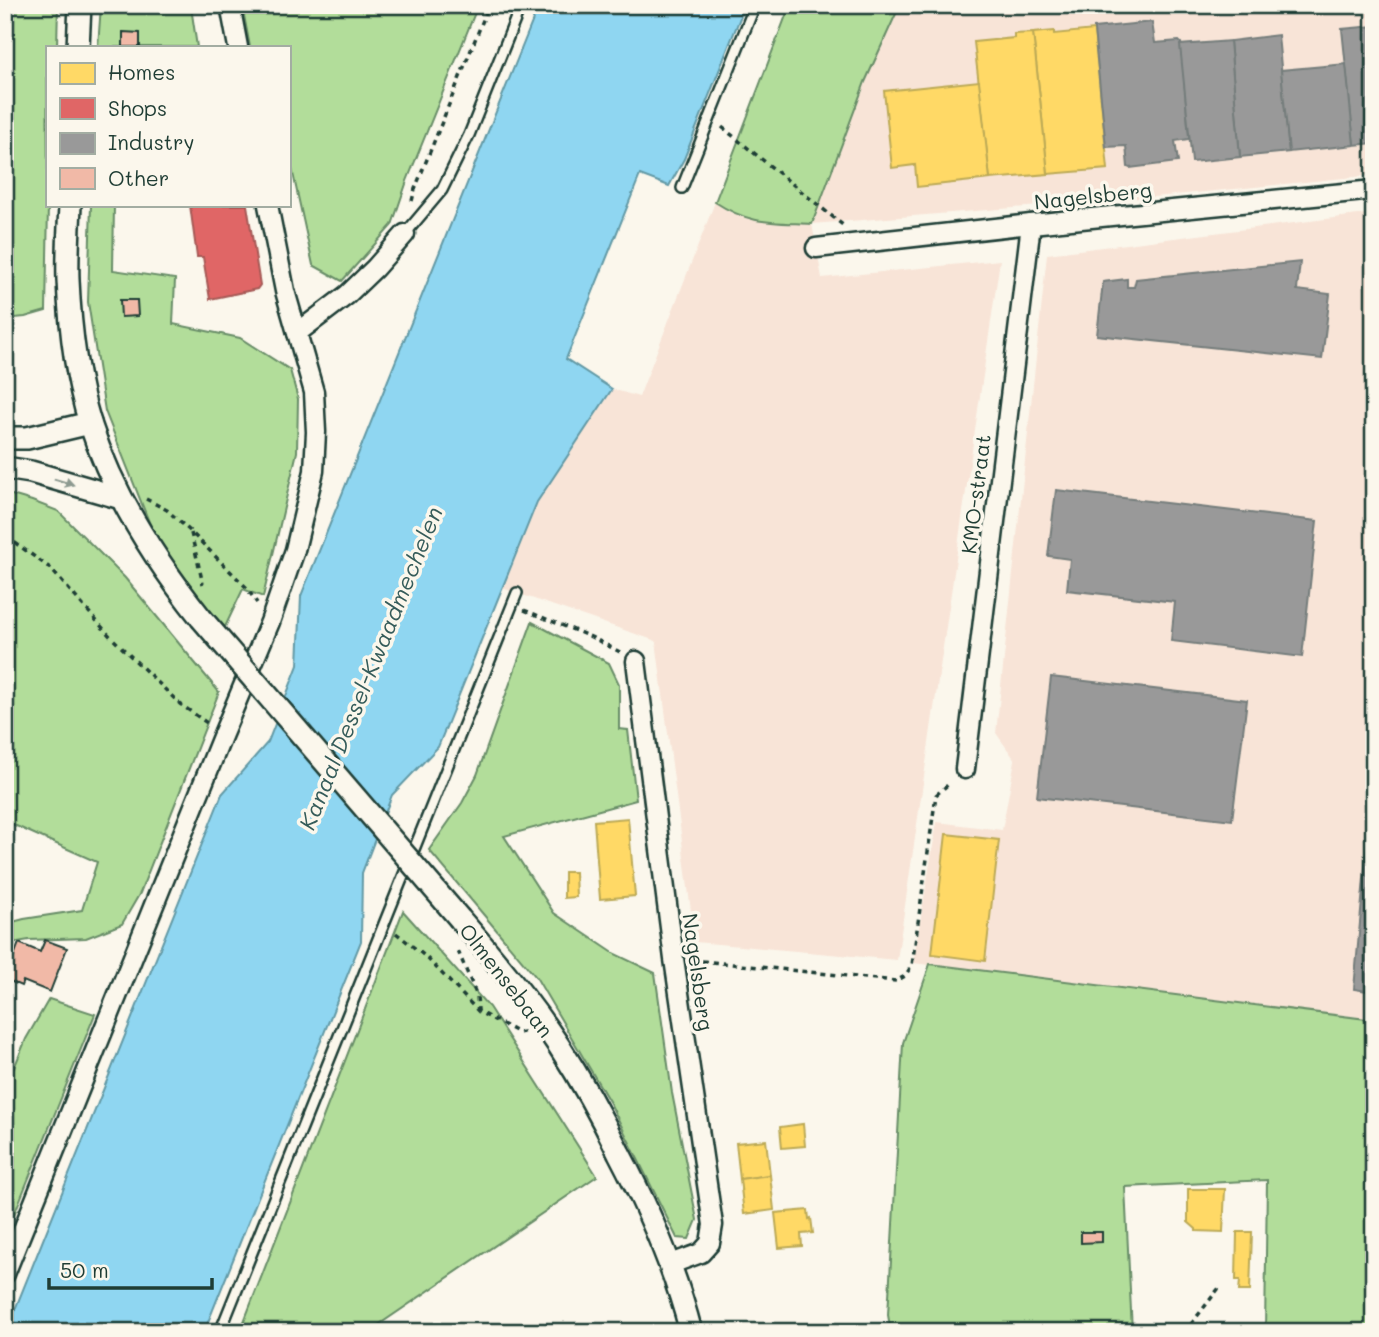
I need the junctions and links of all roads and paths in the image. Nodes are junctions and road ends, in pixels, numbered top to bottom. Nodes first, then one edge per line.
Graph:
1 (80, 5) edge
2 (230, 5) edge
3 (489, 5) edge
4 (521, 5) edge
5 (755, 5) edge
6 (78, 46) edge
7 (238, 46) edge
8 (710, 117) junction
9 (682, 188) dead end
10 (1374, 190) edge
11 (70, 206) edge
12 (268, 206) edge
13 (1031, 224) junction
14 (405, 234) junction
15 (864, 242) junction
16 (816, 248) dead end
17 (297, 333) junction
18 (90, 423) junction
19 (5, 438) edge
20 (5, 468) edge
21 (121, 498) junction
22 (190, 531) junction
23 (5, 540) edge
24 (517, 593) dead end
25 (512, 605) junction
26 (259, 606) dead end
27 (201, 618) junction
28 (636, 661) joint
29 (223, 734) junction
30 (965, 769) joint
31 (460, 919) junction
32 (384, 923) junction
33 (674, 959) junction
34 (479, 1012) junction
35 (544, 1025) junction
36 (671, 1265) junction
37 (5, 1274) edge
38 (1219, 1289) dead end
39 (220, 1332) edge
40 (691, 1332) edge
41 (1185, 1332) edge

1 - 6 street
2 - 7 street
3 - 14 path
4 - 14 lane
5 - 8 lane
8 - 9 lane
8 - 15 path
10 - 13 street, Nagelsberg
11 - 18 street, Olmensebaan
12 - 17 street
13 - 15 street, Nagelsberg
13 - 30 street, KMO-straat
14 - 17 street
15 - 16 street, Nagelsberg
17 - 29 street
18 - 19 street
18 - 21 street, Olmensebaan
20 -> 21 street
21 - 22 path
21 - 27 street, Olmensebaan
22 - 26 path
22 - 27 path
23 - 29 path
24 - 25 lane
25 - 28 path
25 - 32 lane
27 - 31 street, Olmensebaan, bridge
28 - 33 street, Nagelsberg
29 - 37 street
30 - 33 path
31 - 34 path
31 - 35 street, Olmensebaan
32 - 34 path
32 - 39 lane
33 - 36 street, Nagelsberg
34 - 35 path
35 - 36 street, Olmensebaan
36 - 40 street, Olmensebaan
38 - 41 path

